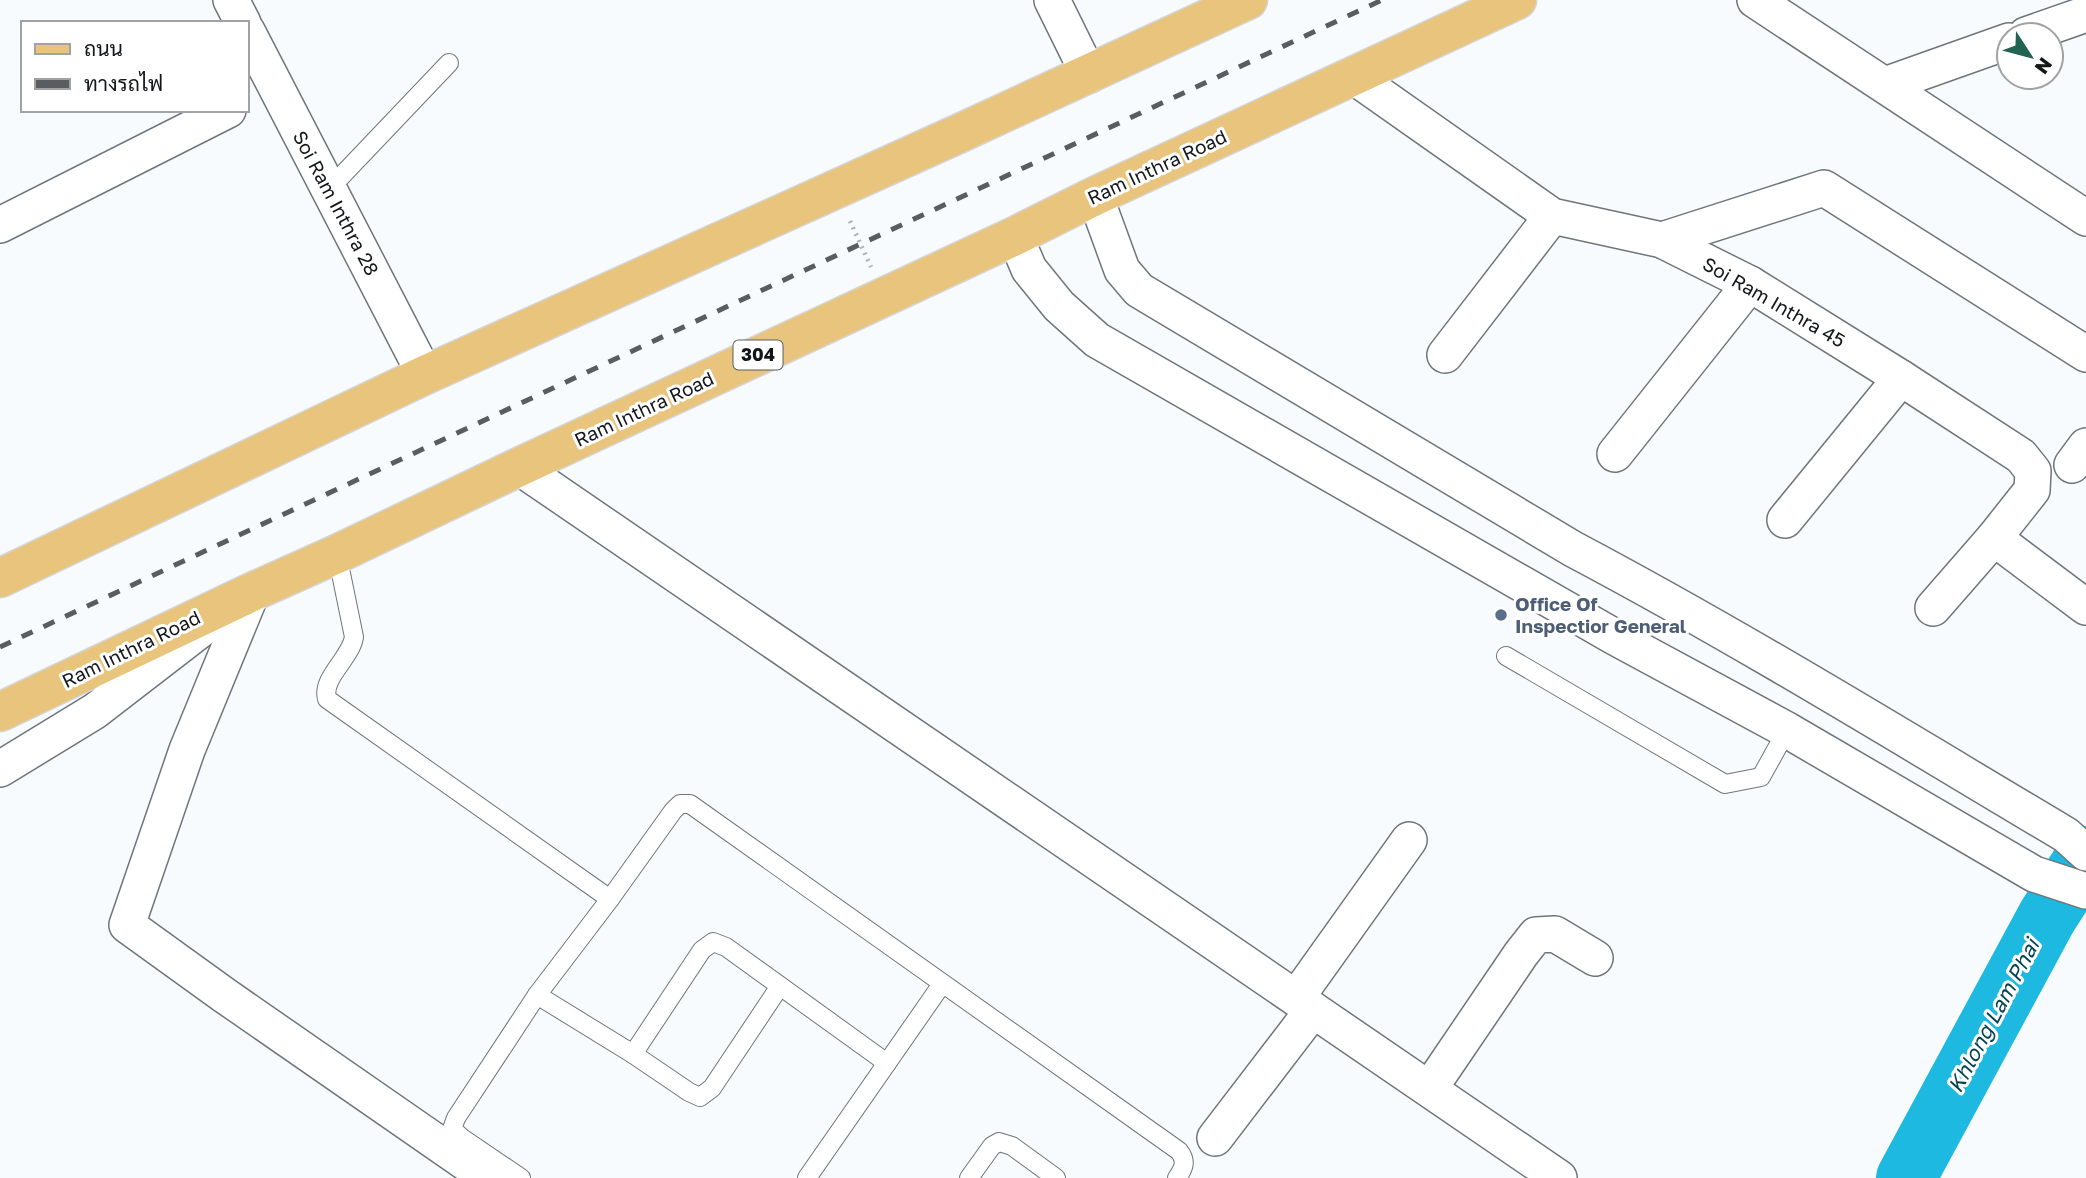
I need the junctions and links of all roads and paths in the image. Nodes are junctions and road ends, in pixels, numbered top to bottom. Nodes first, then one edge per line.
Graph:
1 (231, 0) edge
2 (1052, 0) edge
3 (1248, 0) edge
4 (1517, 0) edge
5 (1755, 0) edge
6 (2086, 14) edge
7 (242, 21) edge
8 (2065, 21) edge
9 (248, 36) edge
10 (1995, 46) edge
11 (449, 63) dead end
12 (1089, 75) junction
13 (1353, 76) junction
14 (1885, 85) junction
15 (261, 94) edge
16 (224, 112) edge
17 (330, 188) junction
18 (836, 190) junction
19 (1095, 196) junction
20 (1552, 216) junction
21 (2086, 218) edge
22 (0, 225) edge
23 (1015, 236) junction
24 (1661, 240) junction
25 (1750, 284) junction
26 (885, 296) junction
27 (2086, 354) edge
28 (1445, 355) dead end
29 (425, 374) junction
30 (1900, 378) junction
31 (1615, 454) dead end
32 (519, 467) junction
33 (1785, 520) dead end
34 (1994, 538) junction
35 (337, 554) junction
36 (0, 578) edge
37 (248, 594) junction
38 (2086, 607) edge
39 (1933, 608) dead end
40 (1506, 656) dead end
41 (0, 712) edge
42 (1787, 730) junction
43 (0, 769) edge
44 (1409, 840) dead end
45 (2076, 844) edge
46 (2081, 889) edge
47 (610, 899) junction
48 (1595, 958) dead end
49 (942, 984) junction
50 (780, 986) junction
51 (537, 995) junction
52 (1305, 1003) junction
53 (633, 1054) junction
54 (887, 1063) junction
55 (1430, 1088) junction
56 (1215, 1138) dead end
57 (488, 1178) edge
58 (522, 1178) edge
59 (807, 1178) edge
60 (969, 1178) edge
61 (1056, 1178) edge
62 (1177, 1178) edge
63 (1559, 1178) edge

1 - 7 street
2 - 12 street
3 - 12 main road
4 - 13 main road, Ram Inthra Road / 304
5 - 14 street
6 - 8 street
9 - 15 street, Soi Ram Inthra 28
10 - 14 street
11 - 17 lane
12 - 18 main road
13 - 19 main road, Ram Inthra Road / 304
13 - 20 street, Soi Ram Inthra 45
14 - 21 street
15 - 17 street, Soi Ram Inthra 28
16 - 22 street
17 - 29 street, Soi Ram Inthra 28
18 - 26 path
18 - 29 main road
19 - 23 main road, Ram Inthra Road / 304
19 - 45 street
20 - 24 street, Soi Ram Inthra 45
20 - 28 street
23 - 26 main road, Ram Inthra Road / 304
23 - 42 street
24 - 25 street, Soi Ram Inthra 45
24 - 27 street
25 - 30 street, Soi Ram Inthra 45
25 - 31 street
26 - 32 main road, Ram Inthra Road / 304
29 - 36 main road
30 - 33 street
30 - 34 street, Soi Ram Inthra 45
32 - 35 main road, Ram Inthra Road / 304
32 - 52 street
34 - 38 street
34 - 39 street, Soi Ram Inthra 45
35 - 37 main road, Ram Inthra Road / 304
35 - 47 lane
37 - 41 main road, Ram Inthra Road / 304
37 - 43 street
37 - 57 street
40 - 42 lane
42 - 46 street
44 - 52 street
47 - 49 lane
47 - 51 lane
48 - 55 street
49 - 54 lane
49 - 62 lane
50 - 53 lane
50 - 53 lane
50 - 54 lane
51 - 53 lane
51 - 58 lane
52 - 55 street
52 - 56 street
54 - 59 lane
55 - 63 street
60 - 61 lane

